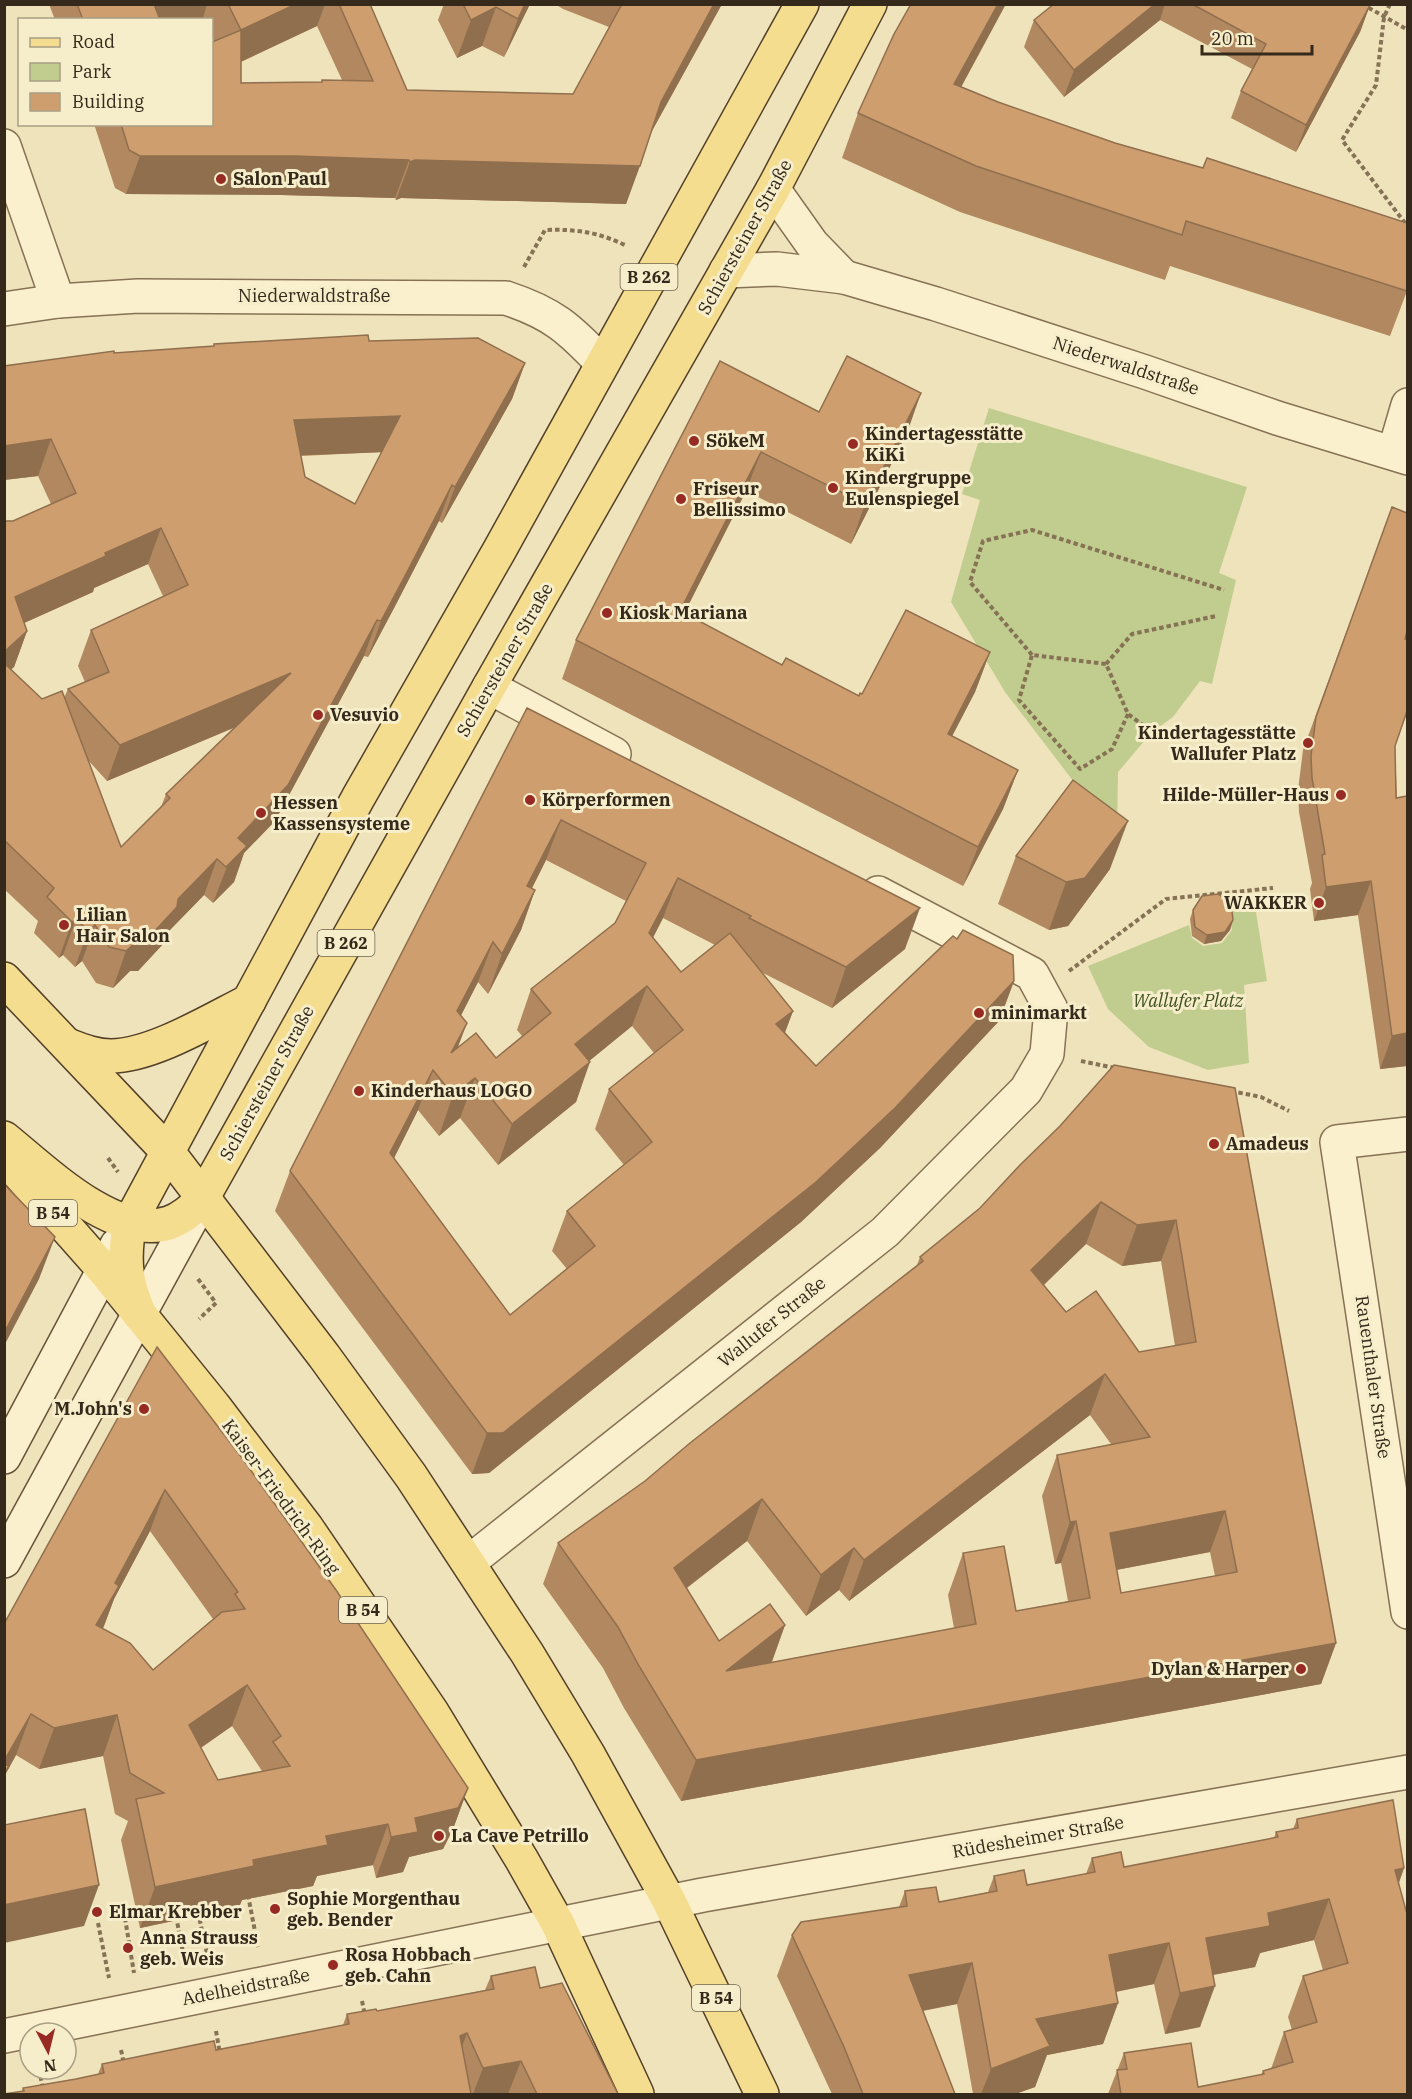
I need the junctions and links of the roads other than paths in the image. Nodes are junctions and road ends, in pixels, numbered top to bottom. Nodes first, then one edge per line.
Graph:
1 (802, 4) edge
2 (870, 4) edge
3 (4, 146) edge
4 (773, 189) junction
5 (726, 272) junction
6 (844, 277) junction
7 (58, 301) junction
8 (4, 309) edge
9 (602, 363) junction
10 (1407, 405) edge
11 (1400, 455) edge
12 (489, 687) junction
13 (643, 768) edge
14 (853, 880) edge
15 (4, 980) edge
16 (249, 1001) junction
17 (70, 1046) junction
18 (1407, 1134) edge
19 (4, 1138) edge
20 (168, 1152) junction
21 (4, 1157) edge
22 (202, 1198) junction
23 (130, 1222) junction
24 (103, 1269) junction
25 (140, 1315) junction
26 (4, 1456) edge
27 (4, 1561) edge
28 (469, 1562) junction
29 (1407, 1612) edge
30 (1407, 1773) edge
31 (669, 1901) junction
32 (558, 1924) junction
33 (4, 2036) edge
34 (638, 2094) edge
35 (762, 2094) edge

1 - 9 main road, B 262
2 - 4 main road, Schiersteiner Straße / B 262
3 - 7 street
4 - 5 main road, Schiersteiner Straße / B 262
4 - 6 street, Niederwaldstraße
5 - 6 street, Niederwaldstraße
5 - 12 main road, Schiersteiner Straße / B 262
6 - 11 street, Niederwaldstraße
7 - 8 street, Niederwaldstraße
7 - 9 street, Niederwaldstraße
9 - 16 main road, B 262
10 - 11 street
12 - 13 street
12 - 22 main road, Schiersteiner Straße / B 262
14 - 28 street, Wallufer Straße
15 - 17 main road, B 54
16 - 17 main road
16 - 20 main road, B 262
17 - 20 main road, B 54
18 - 29 street, Rauenthaler Straße
19 - 23 main road
20 - 22 main road, B 54
20 - 23 main road, B 262
21 - 24 main road, Kaiser-Friedrich-Ring / B 54
22 - 23 main road
22 - 25 street, Schiersteiner Straße / B 262
22 - 28 main road, B 54
23 - 24 street, B 262
23 - 25 main road, B 262
24 - 25 main road, Kaiser-Friedrich-Ring / B 54
24 - 26 street
25 - 27 street, Schiersteiner Straße
25 - 32 main road, Kaiser-Friedrich-Ring / B 54
28 - 31 main road, B 54
30 - 31 street, Rüdesheimer Straße
31 - 32 street
31 - 35 main road, B 54
32 - 33 street, Adelheidstraße
32 - 34 main road, Kaiser-Friedrich-Ring / B 54

